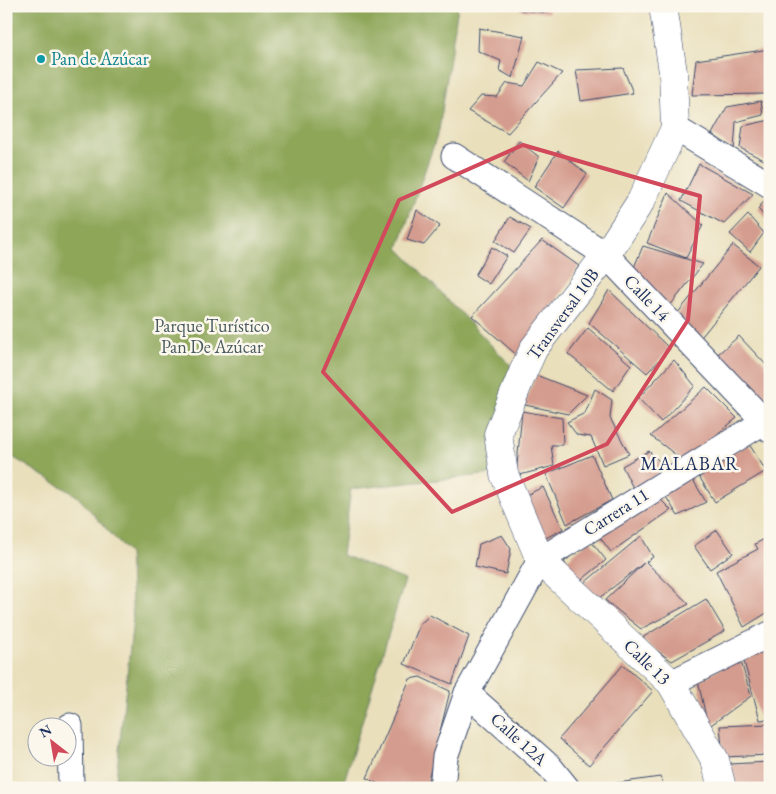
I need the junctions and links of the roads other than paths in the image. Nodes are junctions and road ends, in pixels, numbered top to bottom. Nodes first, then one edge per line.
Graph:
1 (663, 6) edge
2 (675, 128) junction
3 (454, 156) dead end
4 (770, 185) edge
5 (606, 255) junction
6 (768, 423) edge
7 (540, 560) junction
8 (770, 634) edge
9 (671, 683) junction
10 (468, 693) junction
11 (71, 766) edge
12 (72, 788) edge
13 (442, 788) edge
14 (567, 788) edge
15 (722, 788) edge

1 - 2 street, Transversal 10B
2 - 4 street
2 - 5 street, Transversal 10B
3 - 5 street, Calle 14
5 - 6 street, Calle 14
5 - 7 street, Transversal 10B
6 - 7 street, Carrera 11
7 - 9 street, Calle 13
7 - 10 street
8 - 9 street
9 - 15 street, Calle 13
10 - 13 street
10 - 14 street, Calle 12A
11 - 12 street

